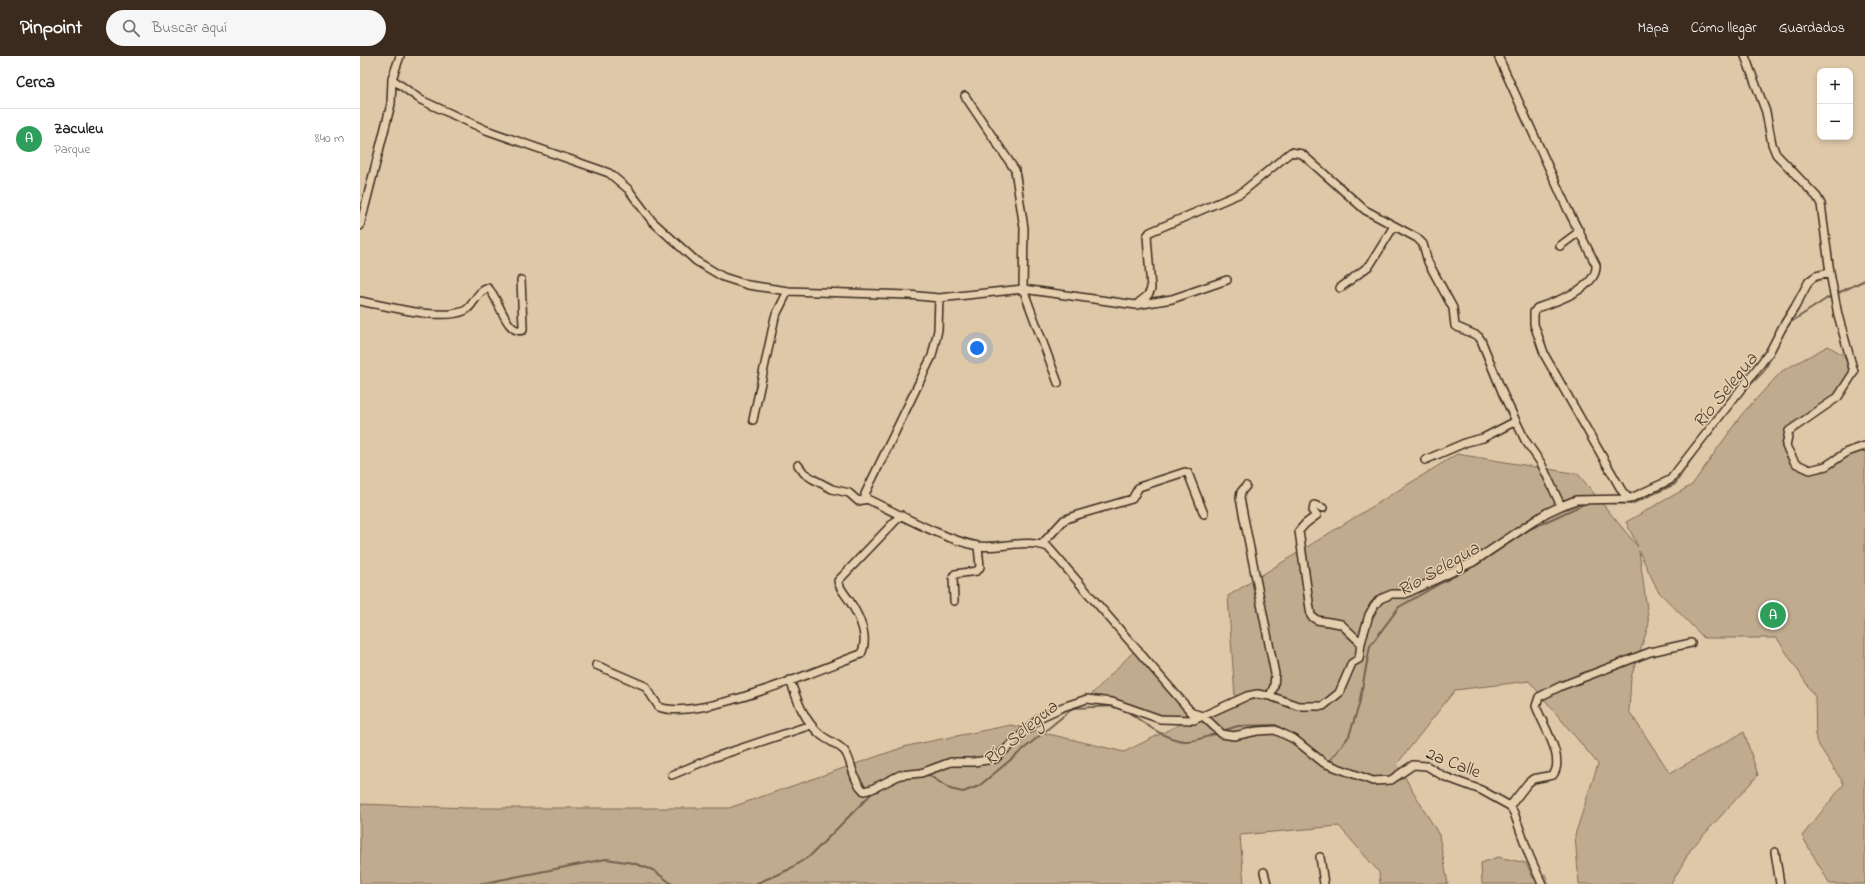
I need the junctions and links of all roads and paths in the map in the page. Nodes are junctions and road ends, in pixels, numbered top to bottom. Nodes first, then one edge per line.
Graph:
1 (400, 56) edge
2 (1498, 56) edge
3 (1745, 56) edge
4 (392, 79) junction
5 (965, 96) dead end
6 (360, 226) edge
7 (1394, 226) junction
8 (1580, 231) junction
9 (1560, 246) dead end
10 (1830, 273) junction
11 (521, 280) dead end
12 (1227, 280) dead end
13 (1340, 288) dead end
14 (1023, 289) junction
15 (788, 291) junction
16 (939, 298) junction
17 (360, 301) edge
18 (1136, 305) junction
19 (1058, 383) dead end
20 (753, 420) dead end
21 (1516, 421) junction
22 (1865, 446) edge
23 (1425, 460) dead end
24 (798, 465) dead end
25 (1246, 486) dead end
26 (867, 499) junction
27 (1629, 499) junction
28 (1562, 506) junction
29 (1323, 508) dead end
30 (1204, 514) dead end
31 (901, 515) junction
32 (1041, 545) junction
33 (978, 546) junction
34 (954, 601) dead end
35 (1361, 643) junction
36 (1691, 643) dead end
37 (596, 665) dead end
38 (790, 680) junction
39 (1270, 696) junction
40 (1203, 716) junction
41 (811, 725) junction
42 (672, 775) dead end
43 (1510, 806) junction
44 (1775, 852) dead end
45 (1320, 857) dead end
46 (1264, 872) dead end
47 (1267, 884) edge
48 (1324, 884) edge
49 (1542, 884) edge
50 (1780, 884) edge

1 - 4 street
2 - 8 street
3 - 10 street
4 - 6 street
4 - 15 street
5 - 14 street
7 - 13 street
7 - 18 street
7 - 21 street
8 - 9 street
8 - 27 street
10 - 22 street
10 - 27 street
11 - 17 street
12 - 18 street
14 - 16 street
14 - 18 street
14 - 19 street
15 - 16 street
15 - 20 street
16 - 26 street
21 - 23 street
21 - 28 street
24 - 26 street
25 - 39 street
26 - 31 street
27 - 28 street
28 - 35 street
29 - 35 street
30 - 32 street
31 - 33 street
31 - 38 street
32 - 33 street
32 - 40 street, 2a Calle
33 - 34 street
35 - 39 street
36 - 43 street
37 - 38 street
38 - 41 street
39 - 40 street
40 - 41 street
40 - 43 street, 2a Calle
41 - 42 street
43 - 49 street
44 - 50 street
45 - 48 street
46 - 47 street

